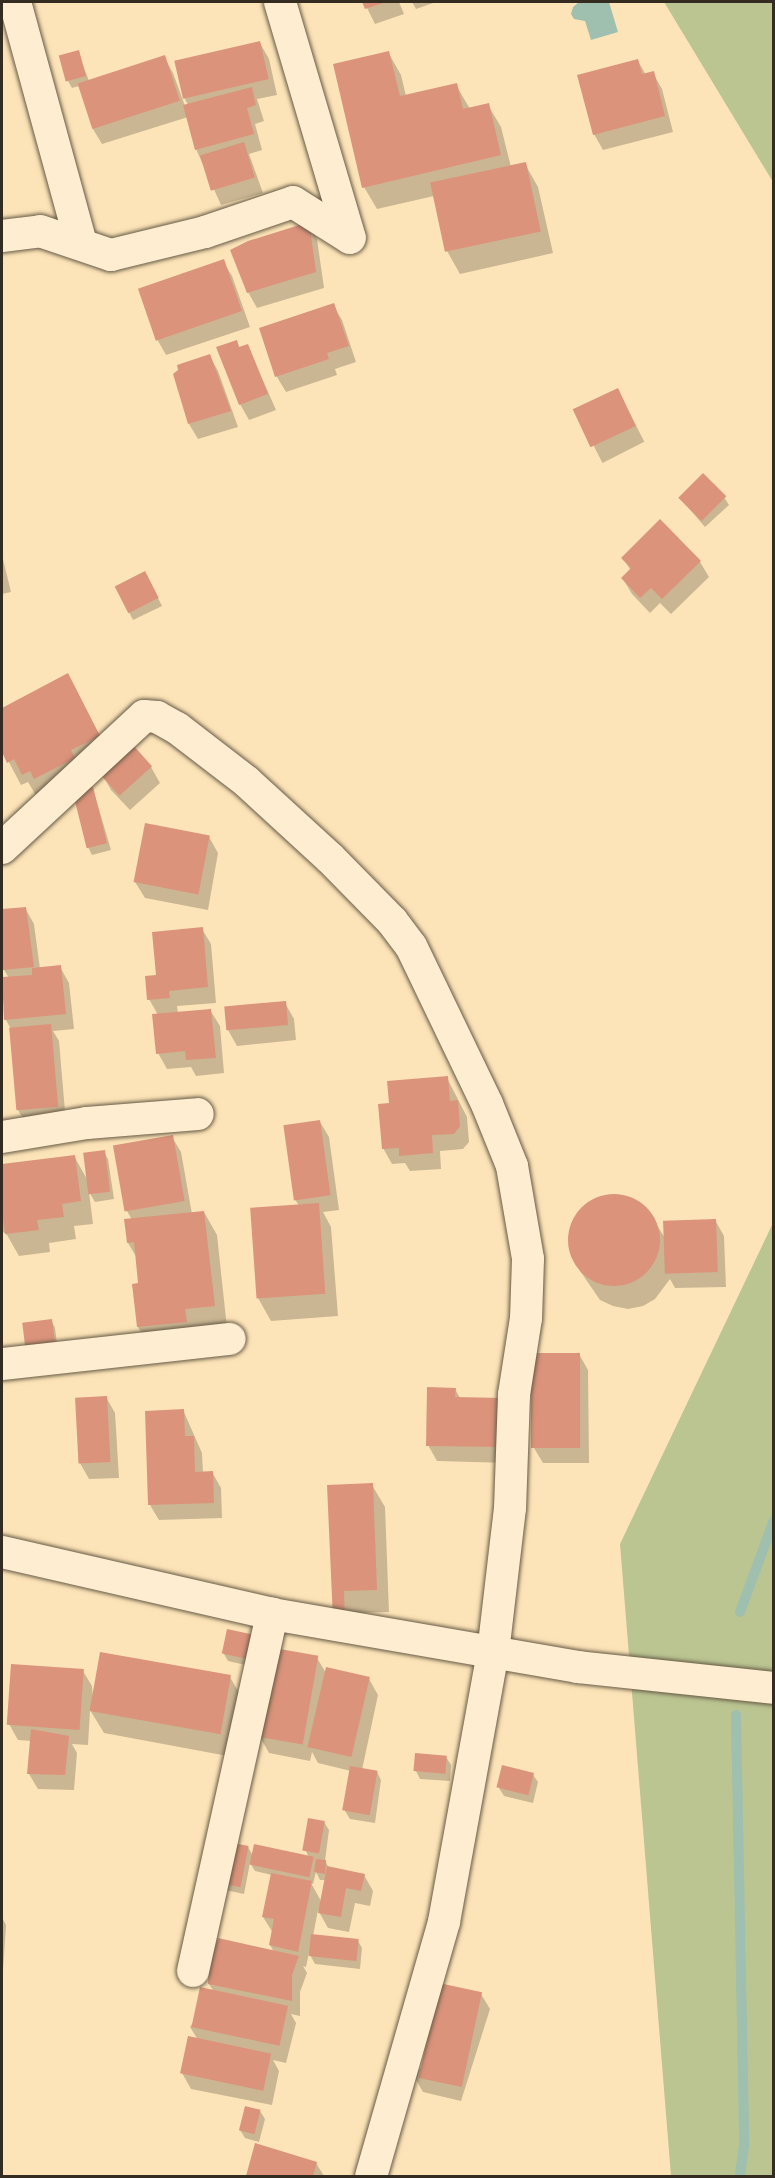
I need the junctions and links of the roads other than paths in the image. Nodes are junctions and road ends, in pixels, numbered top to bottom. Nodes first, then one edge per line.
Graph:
1 (15, 2) edge
2 (280, 2) edge
3 (2, 236) edge
4 (81, 243) junction
5 (2, 848) edge
6 (198, 1114) dead end
7 (2, 1137) edge
8 (230, 1339) dead end
9 (2, 1364) edge
10 (2, 1552) edge
11 (272, 1614) junction
12 (493, 1652) junction
13 (774, 1688) edge
14 (193, 1971) dead end
15 (371, 2176) edge

1 - 4 street
2 - 4 street
3 - 4 street
5 - 12 street
6 - 7 street
8 - 9 street
10 - 11 street
11 - 12 street
11 - 14 street
12 - 13 street
12 - 15 street

